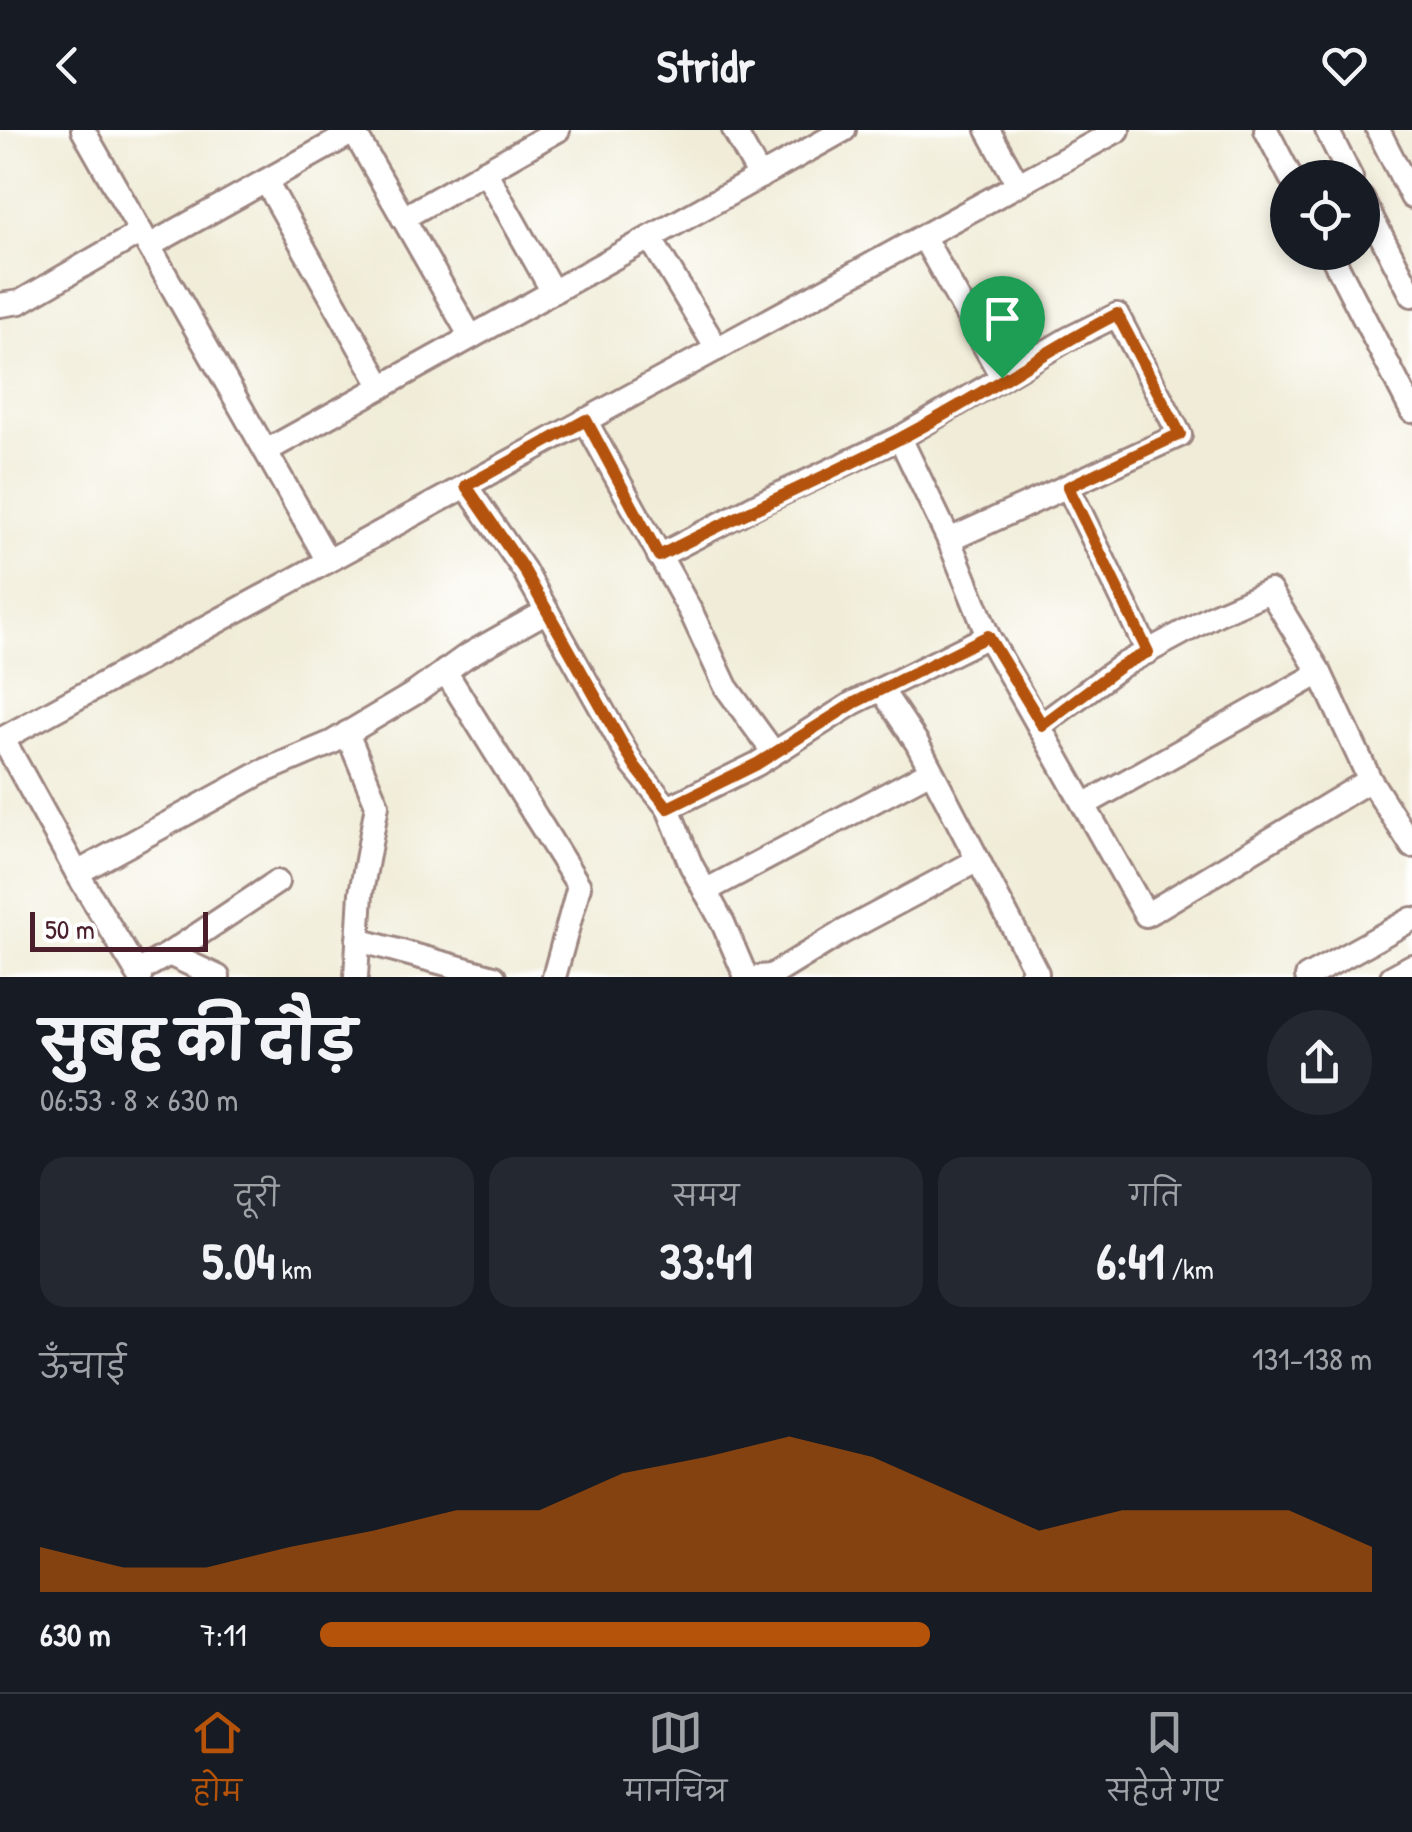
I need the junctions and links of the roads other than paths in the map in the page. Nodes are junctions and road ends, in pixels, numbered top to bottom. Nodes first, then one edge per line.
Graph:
1 (558, 130) edge
2 (734, 130) edge
3 (844, 130) edge
4 (988, 130) edge
5 (1118, 130) edge
6 (1266, 130) edge
7 (1327, 130) edge
8 (1378, 130) edge
9 (356, 131) edge
10 (87, 132) edge
11 (1282, 160) edge
12 (1343, 160) edge
13 (485, 172) junction
14 (760, 177) junction
15 (266, 181) junction
16 (1018, 184) junction
17 (1412, 196) edge
18 (403, 218) junction
19 (1380, 234) edge
20 (141, 238) junction
21 (650, 238) junction
22 (924, 238) junction
23 (1339, 270) edge
24 (553, 292) junction
25 (1412, 295) edge
26 (0, 306) edge
27 (471, 337) junction
28 (717, 348) junction
29 (1002, 378) junction
30 (382, 387) junction
31 (1412, 411) edge
32 (586, 420) junction
33 (900, 438) junction
34 (266, 451) junction
35 (466, 486) junction
36 (1068, 487) junction
37 (950, 540) junction
38 (659, 556) junction
39 (328, 561) junction
40 (547, 611) junction
41 (988, 636) junction
42 (1148, 652) junction
43 (446, 671) junction
44 (1320, 672) junction
45 (882, 689) junction
46 (1042, 725) junction
47 (346, 733) junction
48 (1, 739) edge
49 (774, 753) junction
50 (931, 772) junction
51 (1370, 780) junction
52 (1084, 805) junction
53 (668, 808) junction
54 (1412, 846) edge
55 (978, 860) junction
56 (77, 873) junction
57 (277, 882) dead end
58 (705, 891) junction
59 (1412, 919) edge
60 (358, 940) junction
61 (169, 954) junction
62 (1412, 966) edge
63 (139, 974) edge
64 (218, 977) edge
65 (356, 977) edge
66 (494, 977) edge
67 (554, 977) edge
68 (746, 977) edge
69 (759, 977) edge
70 (1030, 977) edge
71 (1307, 977) edge
72 (1392, 977) edge

1 - 13 street
2 - 14 street
3 - 14 street
4 - 16 street
5 - 16 street
6 - 11 street
7 - 12 street
8 - 17 street
9 - 15 street
9 - 18 street
10 - 20 street
13 - 18 street
13 - 24 street
14 - 21 street
15 - 20 street
15 - 30 street
16 - 22 street
18 - 27 street
19 - 25 street
20 - 26 street
20 - 34 street
21 - 24 street
21 - 28 street
22 - 28 street
22 - 29 street
23 - 31 street
24 - 27 street
27 - 30 street
28 - 32 street
29 - 33 street
29 - 36 street
30 - 34 street
32 - 35 street
32 - 38 street
33 - 37 street
33 - 38 street
34 - 39 street
35 - 39 street
35 - 40 street
36 - 37 street
36 - 42 street
37 - 41 street
38 - 49 street
39 - 48 street
40 - 43 street
40 - 53 street
41 - 45 street
41 - 46 street
42 - 44 street
42 - 46 street
43 - 47 street
43 - 67 street
44 - 51 street
44 - 52 street
45 - 49 street
45 - 50 street
46 - 52 street
47 - 56 street
47 - 60 street
48 - 56 street
49 - 53 street
50 - 55 street
50 - 58 street
51 - 52 street
51 - 54 street
53 - 58 street
55 - 69 street
55 - 70 street
56 - 63 street
57 - 61 street
58 - 68 street
59 - 71 street
60 - 65 street
60 - 66 street
61 - 63 street
61 - 64 street
62 - 72 street

